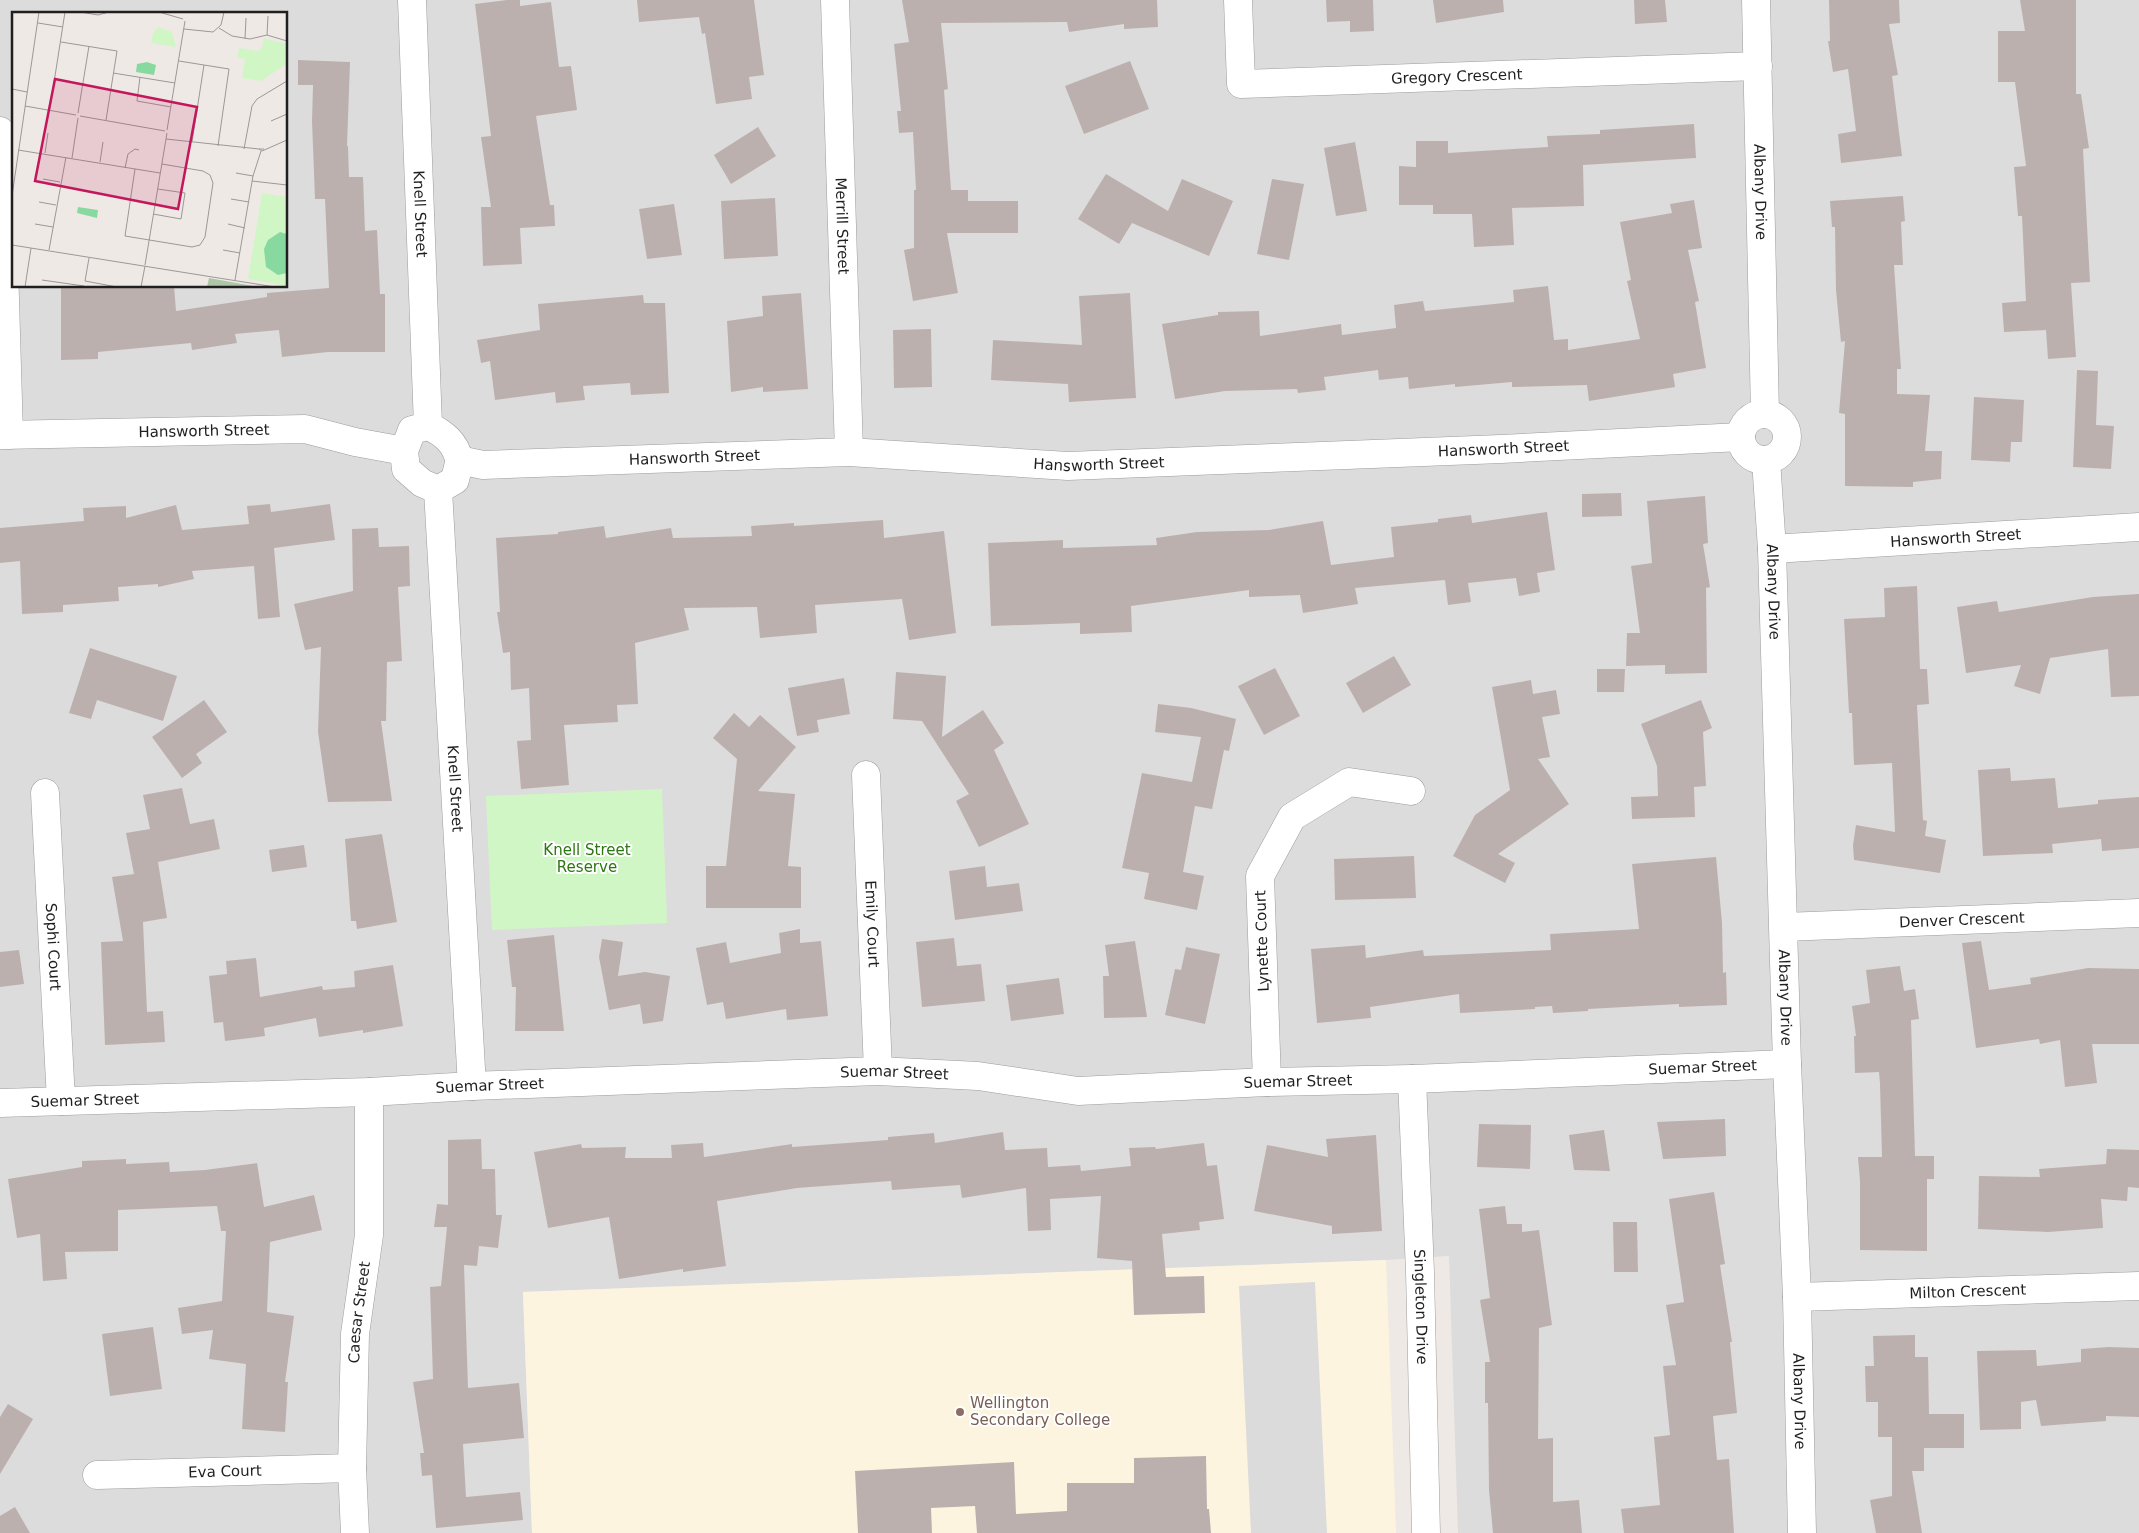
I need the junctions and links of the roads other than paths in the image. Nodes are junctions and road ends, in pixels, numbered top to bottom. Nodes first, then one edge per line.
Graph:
1 (412, 0) edge
2 (835, 0) edge
3 (1238, 0) edge
4 (1756, 0) edge
5 (1758, 66) junction
6 (0, 131) edge
7 (1765, 414) junction
8 (428, 426) junction
9 (4, 435) edge
10 (1741, 437) junction
11 (404, 451) junction
12 (849, 452) junction
13 (458, 460) junction
14 (1766, 460) junction
15 (438, 490) junction
16 (2139, 527) edge
17 (1772, 549) junction
18 (866, 775) dead end
19 (1411, 791) dead end
20 (45, 793) dead end
21 (2139, 913) edge
22 (1784, 927) junction
23 (1787, 1064) junction
24 (878, 1071) junction
25 (1412, 1079) junction
26 (1267, 1082) junction
27 (472, 1086) junction
28 (369, 1092) junction
29 (61, 1101) junction
30 (0, 1103) edge
31 (2139, 1286) edge
32 (1797, 1298) junction
33 (352, 1468) junction
34 (96, 1476) dead end
35 (355, 1533) edge
36 (1426, 1533) edge
37 (1802, 1533) edge

1 - 8 street, Knell Street
2 - 12 street, Merrill Street
3 - 5 street, Gregory Crescent
4 - 5 street, Albany Drive
5 - 7 street, Albany Drive
6 - 9 street
7 - 10 street
7 - 14 street
8 - 11 street
8 - 13 street
9 - 11 street, Hansworth Street
10 - 12 street, Hansworth Street
10 - 14 street
11 - 15 street
12 - 13 street, Hansworth Street
13 - 15 street
14 - 17 street, Albany Drive
15 - 27 street, Knell Street
16 - 17 street, Hansworth Street
17 - 22 street, Albany Drive
18 - 24 street, Emily Court
19 - 26 street, Lynette Court
20 - 29 street, Sophi Court
21 - 22 street, Denver Crescent
22 - 23 street, Albany Drive
23 - 25 street, Suemar Street
23 - 32 street, Albany Drive
24 - 26 street, Suemar Street
24 - 27 street, Suemar Street
25 - 26 street, Suemar Street
25 - 36 street, Singleton Drive
27 - 28 street, Suemar Street
28 - 29 street, Suemar Street
28 - 33 street, Caesar Street
29 - 30 street, Suemar Street
31 - 32 street, Milton Crescent
32 - 37 street, Albany Drive
33 - 34 street, Eva Court
33 - 35 street, Caesar Street

